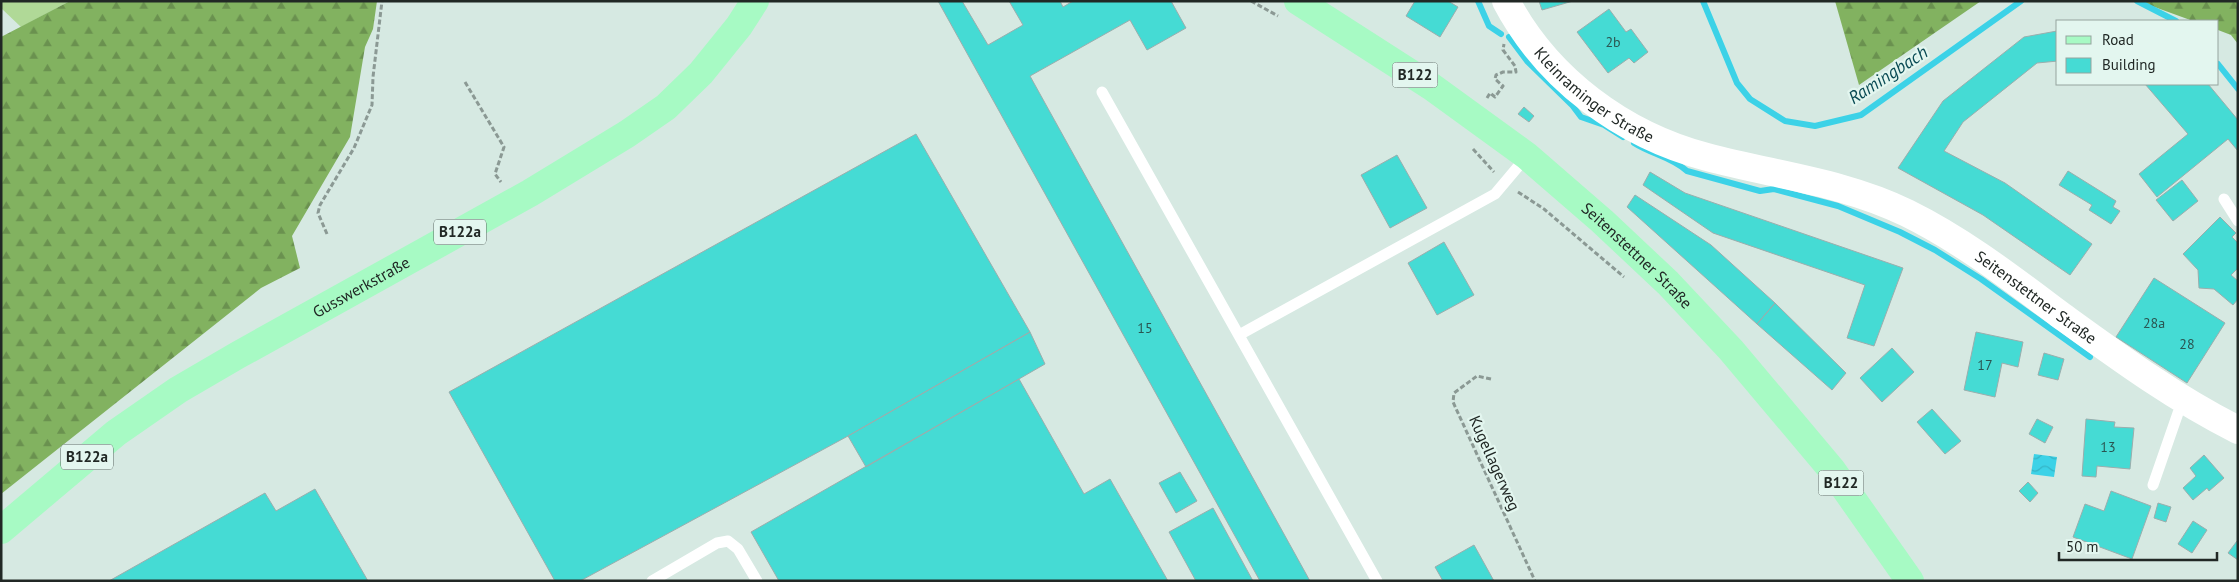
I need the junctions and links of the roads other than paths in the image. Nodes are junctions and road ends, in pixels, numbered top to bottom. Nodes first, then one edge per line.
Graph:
1 (737, 1) edge
2 (755, 1) edge
3 (1506, 1) edge
4 (1292, 11) edge
5 (722, 47) junction
6 (1102, 92) dead end
7 (1527, 156) junction
8 (1706, 157) joint
9 (2224, 199) dead end
10 (2238, 221) edge
11 (1239, 335) junction
12 (2186, 402) junction
13 (2238, 430) edge
14 (2153, 485) dead end
15 (1, 530) edge
16 (652, 581) edge
17 (757, 581) edge
18 (1377, 581) edge
19 (1910, 581) edge

1 - 5 main road, Gusswerkstraße / B122a
2 - 5 main road, Gusswerkstraße / B122a
3 - 8 main road, Kleinraminger Straße
4 - 7 main road, Seitenstettner Straße / B122
5 - 15 main road, Gusswerkstraße / B122a
6 - 11 lane
7 - 11 lane
7 - 19 main road, Seitenstettner Straße / B122
8 - 12 main road, Seitenstettner Straße
9 - 10 lane
11 - 18 lane
12 - 13 main road, Seitenstettner Straße
12 - 14 lane
16 - 17 lane

